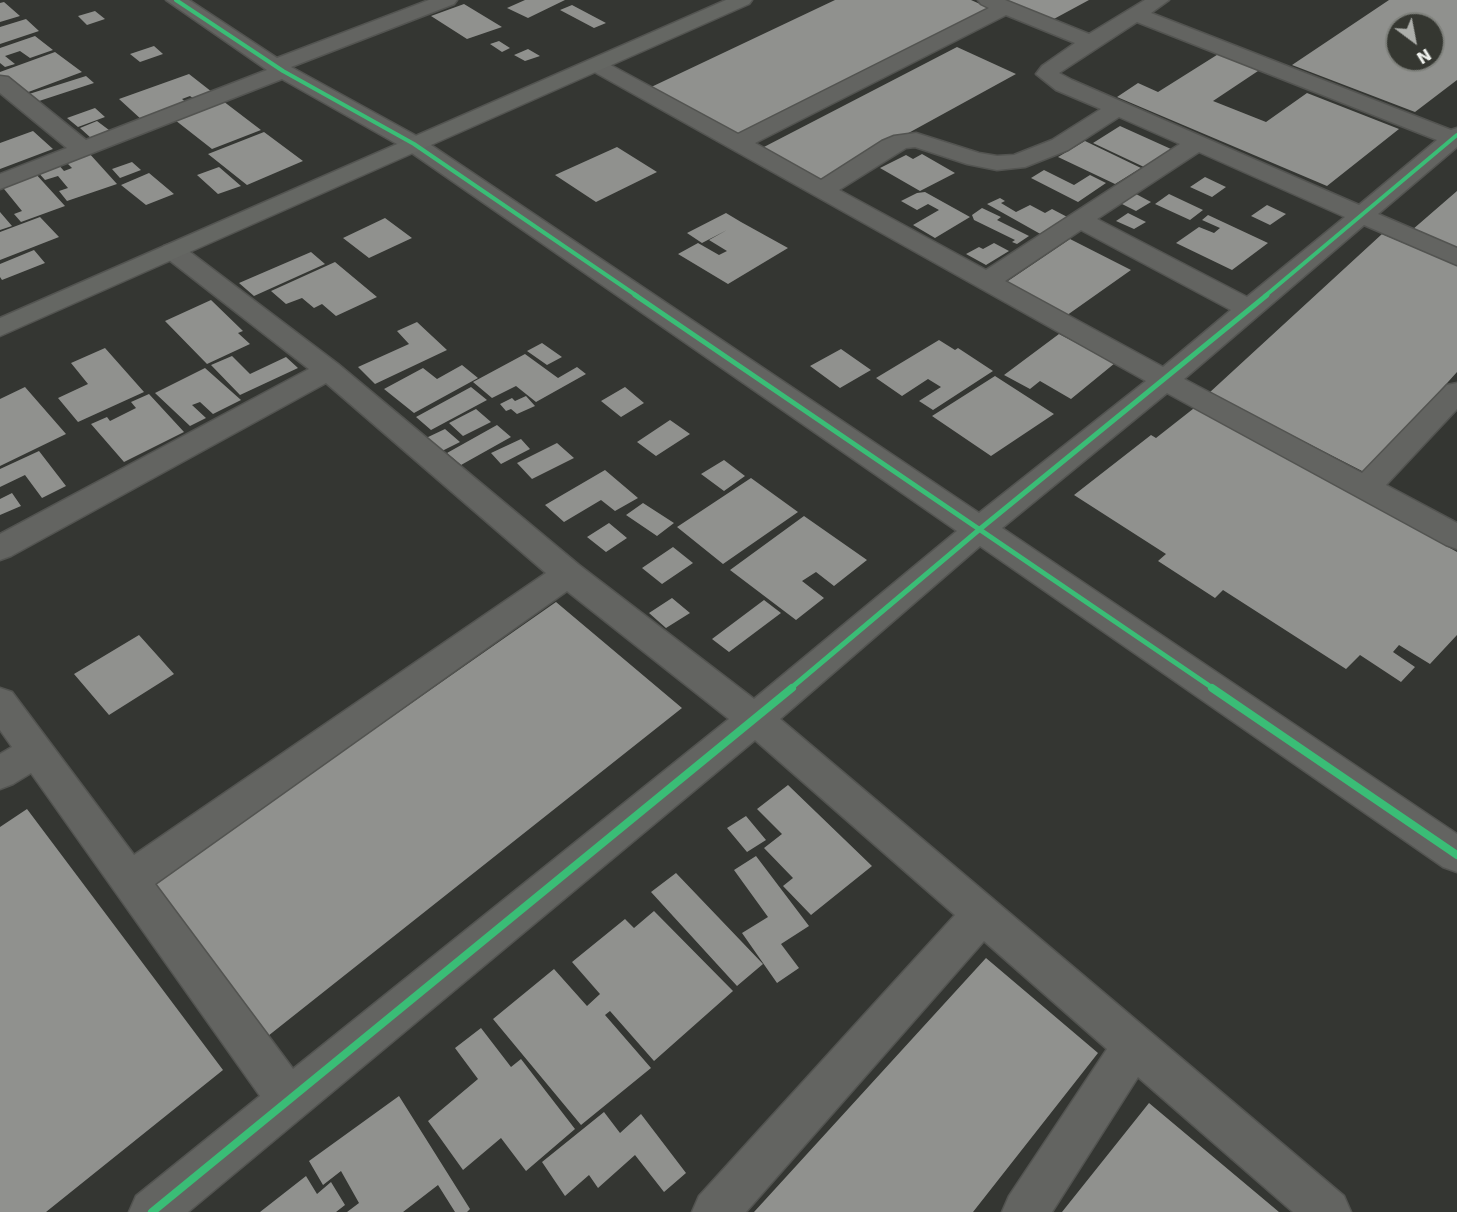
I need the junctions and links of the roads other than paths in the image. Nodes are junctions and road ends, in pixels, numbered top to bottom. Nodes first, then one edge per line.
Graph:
1 (176, 0) edge
2 (446, 0) edge
3 (742, 0) edge
4 (1159, 0) edge
5 (997, 4) edge
6 (1135, 14) junction
7 (1090, 42) junction
8 (596, 65) junction
9 (279, 68) junction
10 (0, 82) edge
11 (1117, 109) junction
12 (1456, 138) edge
13 (738, 143) junction
14 (414, 144) junction
15 (1196, 144) junction
16 (81, 149) junction
17 (0, 182) edge
18 (822, 190) junction
19 (1361, 215) junction
20 (1080, 220) junction
21 (173, 251) junction
22 (1457, 257) edge
23 (987, 281) junction
24 (1249, 309) junction
25 (0, 328) edge
26 (328, 370) junction
27 (1165, 380) junction
28 (1457, 392) edge
29 (1365, 488) junction
30 (980, 529) junction
31 (1457, 537) edge
32 (0, 548) edge
33 (568, 574) junction
34 (0, 702) edge
35 (755, 719) junction
36 (36, 751) junction
37 (0, 773) edge
38 (1457, 855) edge
39 (130, 879) junction
40 (982, 914) junction
41 (1134, 1045) junction
42 (289, 1100) junction
43 (152, 1212) edge
44 (715, 1212) edge
45 (1025, 1212) edge
46 (1328, 1212) edge

1 - 9 street
2 - 9 street
3 - 8 main road
4 - 6 street
5 - 7 street
5 - 13 street
6 - 7 street
6 - 12 street
7 - 11 street
8 - 13 street
8 - 14 main road
9 - 14 street
9 - 16 street
10 - 16 street
11 - 15 street
11 - 18 street
12 - 19 street
13 - 18 street
14 - 21 main road
14 - 30 street
15 - 19 street
15 - 20 street
16 - 17 street
18 - 23 street
19 - 22 street
19 - 24 street
20 - 23 street
20 - 24 street
21 - 25 main road
21 - 26 street
23 - 27 street
24 - 27 street
26 - 32 street
26 - 33 street
27 - 29 street
27 - 30 street
28 - 29 street
29 - 31 street
30 - 35 street
30 - 38 street
33 - 35 street
33 - 39 street
34 - 36 street
35 - 40 street
35 - 42 street
36 - 37 street
36 - 39 street
39 - 42 street
40 - 41 street
40 - 44 street
41 - 45 street
41 - 46 street
42 - 43 street

